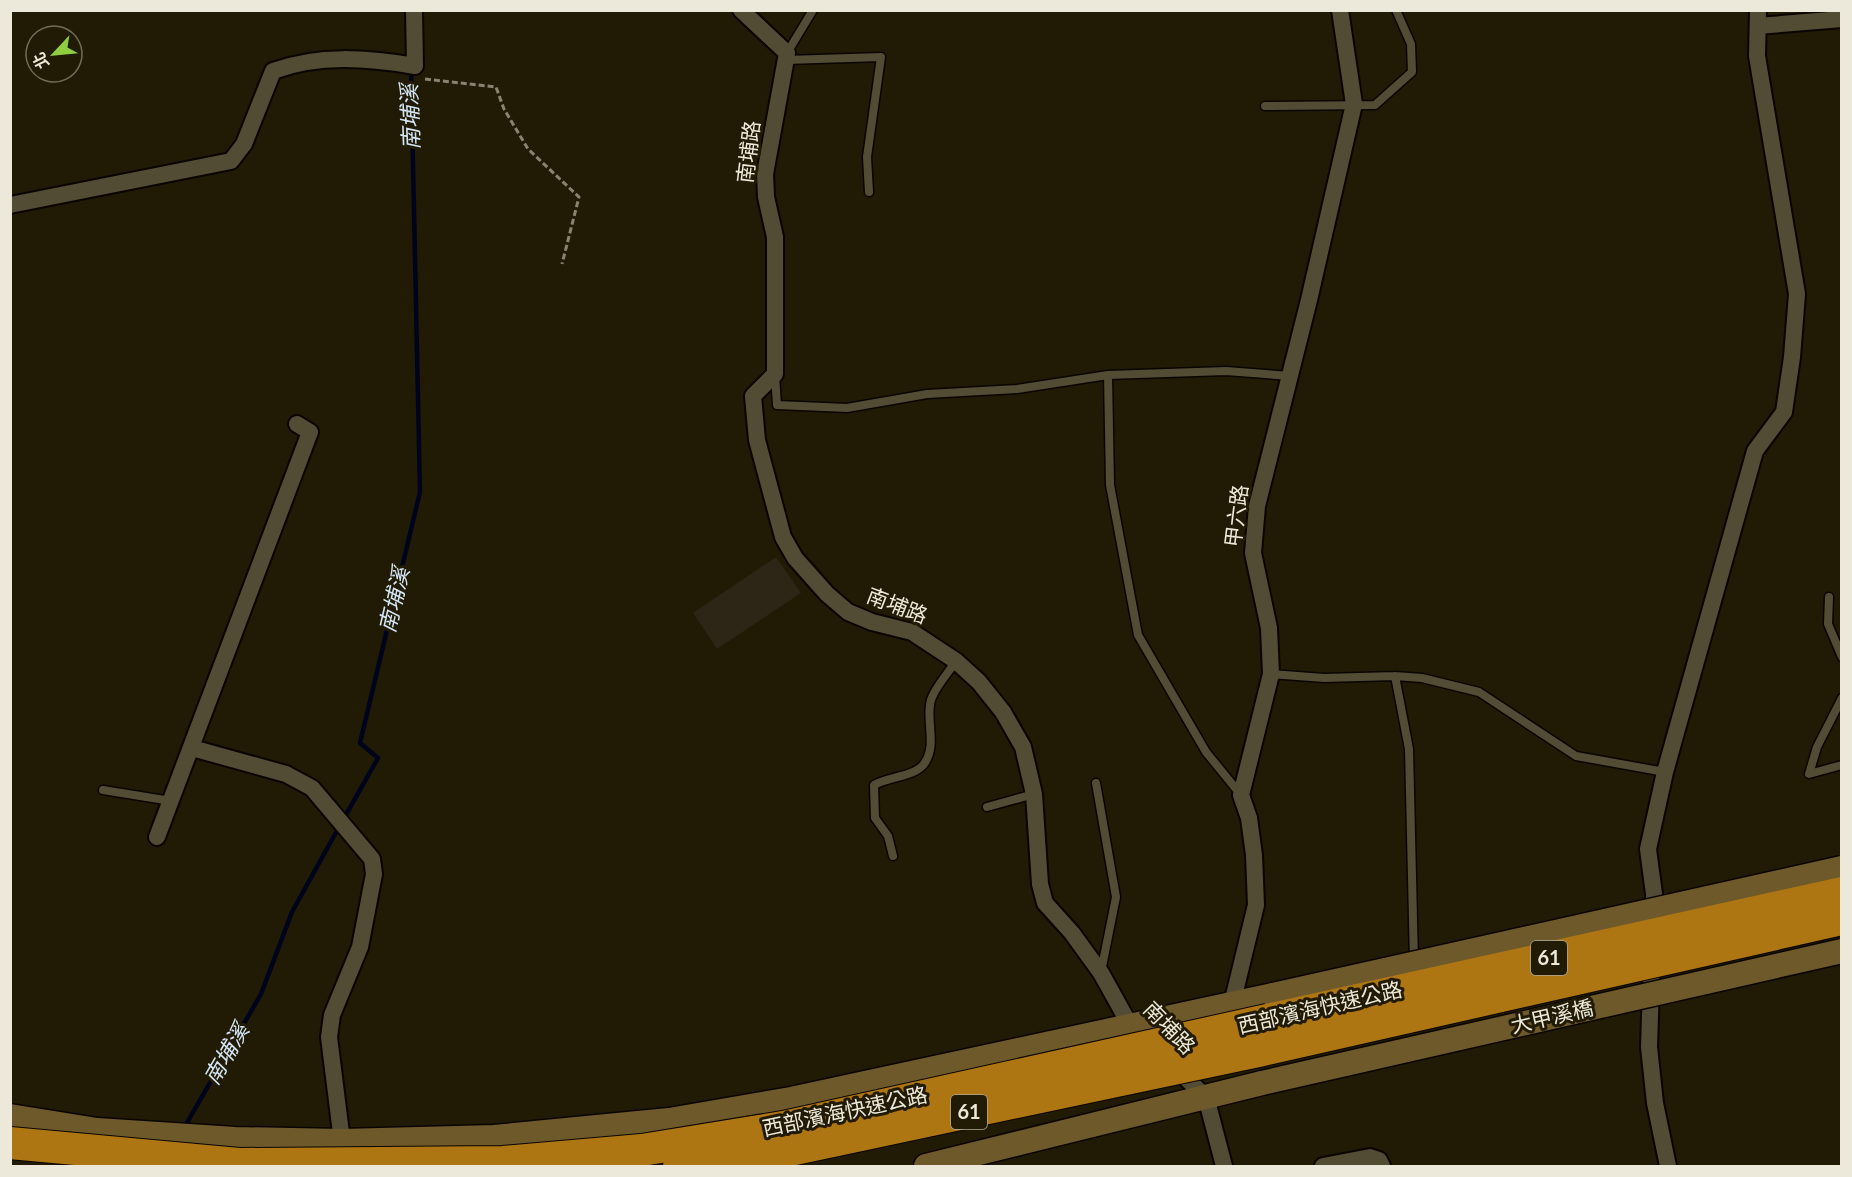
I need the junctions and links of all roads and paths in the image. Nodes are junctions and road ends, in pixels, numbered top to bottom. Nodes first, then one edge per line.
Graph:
1 (414, 10) edge
2 (741, 10) edge
3 (813, 10) edge
4 (1340, 10) edge
5 (1396, 10) edge
6 (1758, 18) edge
7 (1842, 19) edge
8 (786, 56) junction
9 (415, 66) junction
10 (1354, 104) junction
11 (1265, 106) dead end
12 (869, 192) dead end
13 (10, 205) edge
14 (562, 264) dead end
15 (775, 374) junction
16 (1108, 375) junction
17 (1290, 376) junction
18 (297, 424) dead end
19 (1829, 597) dead end
20 (1842, 657) edge
21 (956, 661) junction
22 (1271, 674) junction
23 (1395, 676) junction
24 (1842, 698) edge
25 (192, 748) junction
26 (1842, 765) edge
27 (1665, 772) junction
28 (1096, 783) dead end
29 (102, 790) dead end
30 (1034, 794) junction
31 (1241, 795) junction
32 (171, 801) junction
33 (987, 807) dead end
34 (157, 837) dead end
35 (893, 856) dead end
36 (1842, 868) edge
37 (1842, 893) edge
38 (1842, 919) edge
39 (1842, 951) edge
40 (1414, 963) junction
41 (1101, 973) junction
42 (1233, 1002) junction
43 (1131, 1027) junction
44 (1206, 1097) junction
45 (10, 1116) edge
46 (342, 1142) junction
47 (10, 1143) edge
48 (679, 1167) edge
49 (926, 1167) edge
50 (1224, 1167) edge
51 (1323, 1167) edge
52 (1382, 1167) edge
53 (1668, 1167) edge

1 - 9 street
2 - 8 street
3 - 8 lane
4 - 10 street, 甲六路
5 - 10 lane
6 - 7 street
6 - 27 street
8 - 12 lane
8 - 15 street, 南埔路
9 - 13 street
9 - 14 path
10 - 11 lane
10 - 17 street, 甲六路
15 - 16 lane
15 - 21 street, 南埔路
16 - 17 lane
16 - 31 lane
17 - 22 street, 甲六路
18 - 25 street
19 - 20 lane
21 - 30 street, 南埔路
21 - 35 lane
22 - 23 lane
22 - 31 street, 甲六路
23 - 27 lane
23 - 40 lane
24 - 26 lane
25 - 32 street
25 - 46 street
27 - 53 street
28 - 41 lane
29 - 32 lane
30 - 33 lane
30 - 41 street, 南埔路
31 - 42 street
32 - 34 street
36 - 40 street, bridge
37 - 47 highway, 西部濱海快速公路 / 61, bridge
38 - 48 highway, 西部濱海快速公路 / 61, bridge
39 - 44 street, 大甲溪橋, bridge
40 - 42 street, bridge
41 - 43 street, 南埔路
42 - 43 street
42 - 44 street
43 - 44 street, 南埔路
43 - 46 street
44 - 49 street, 大甲溪橋
44 - 50 street
45 - 46 street
51 - 52 street

